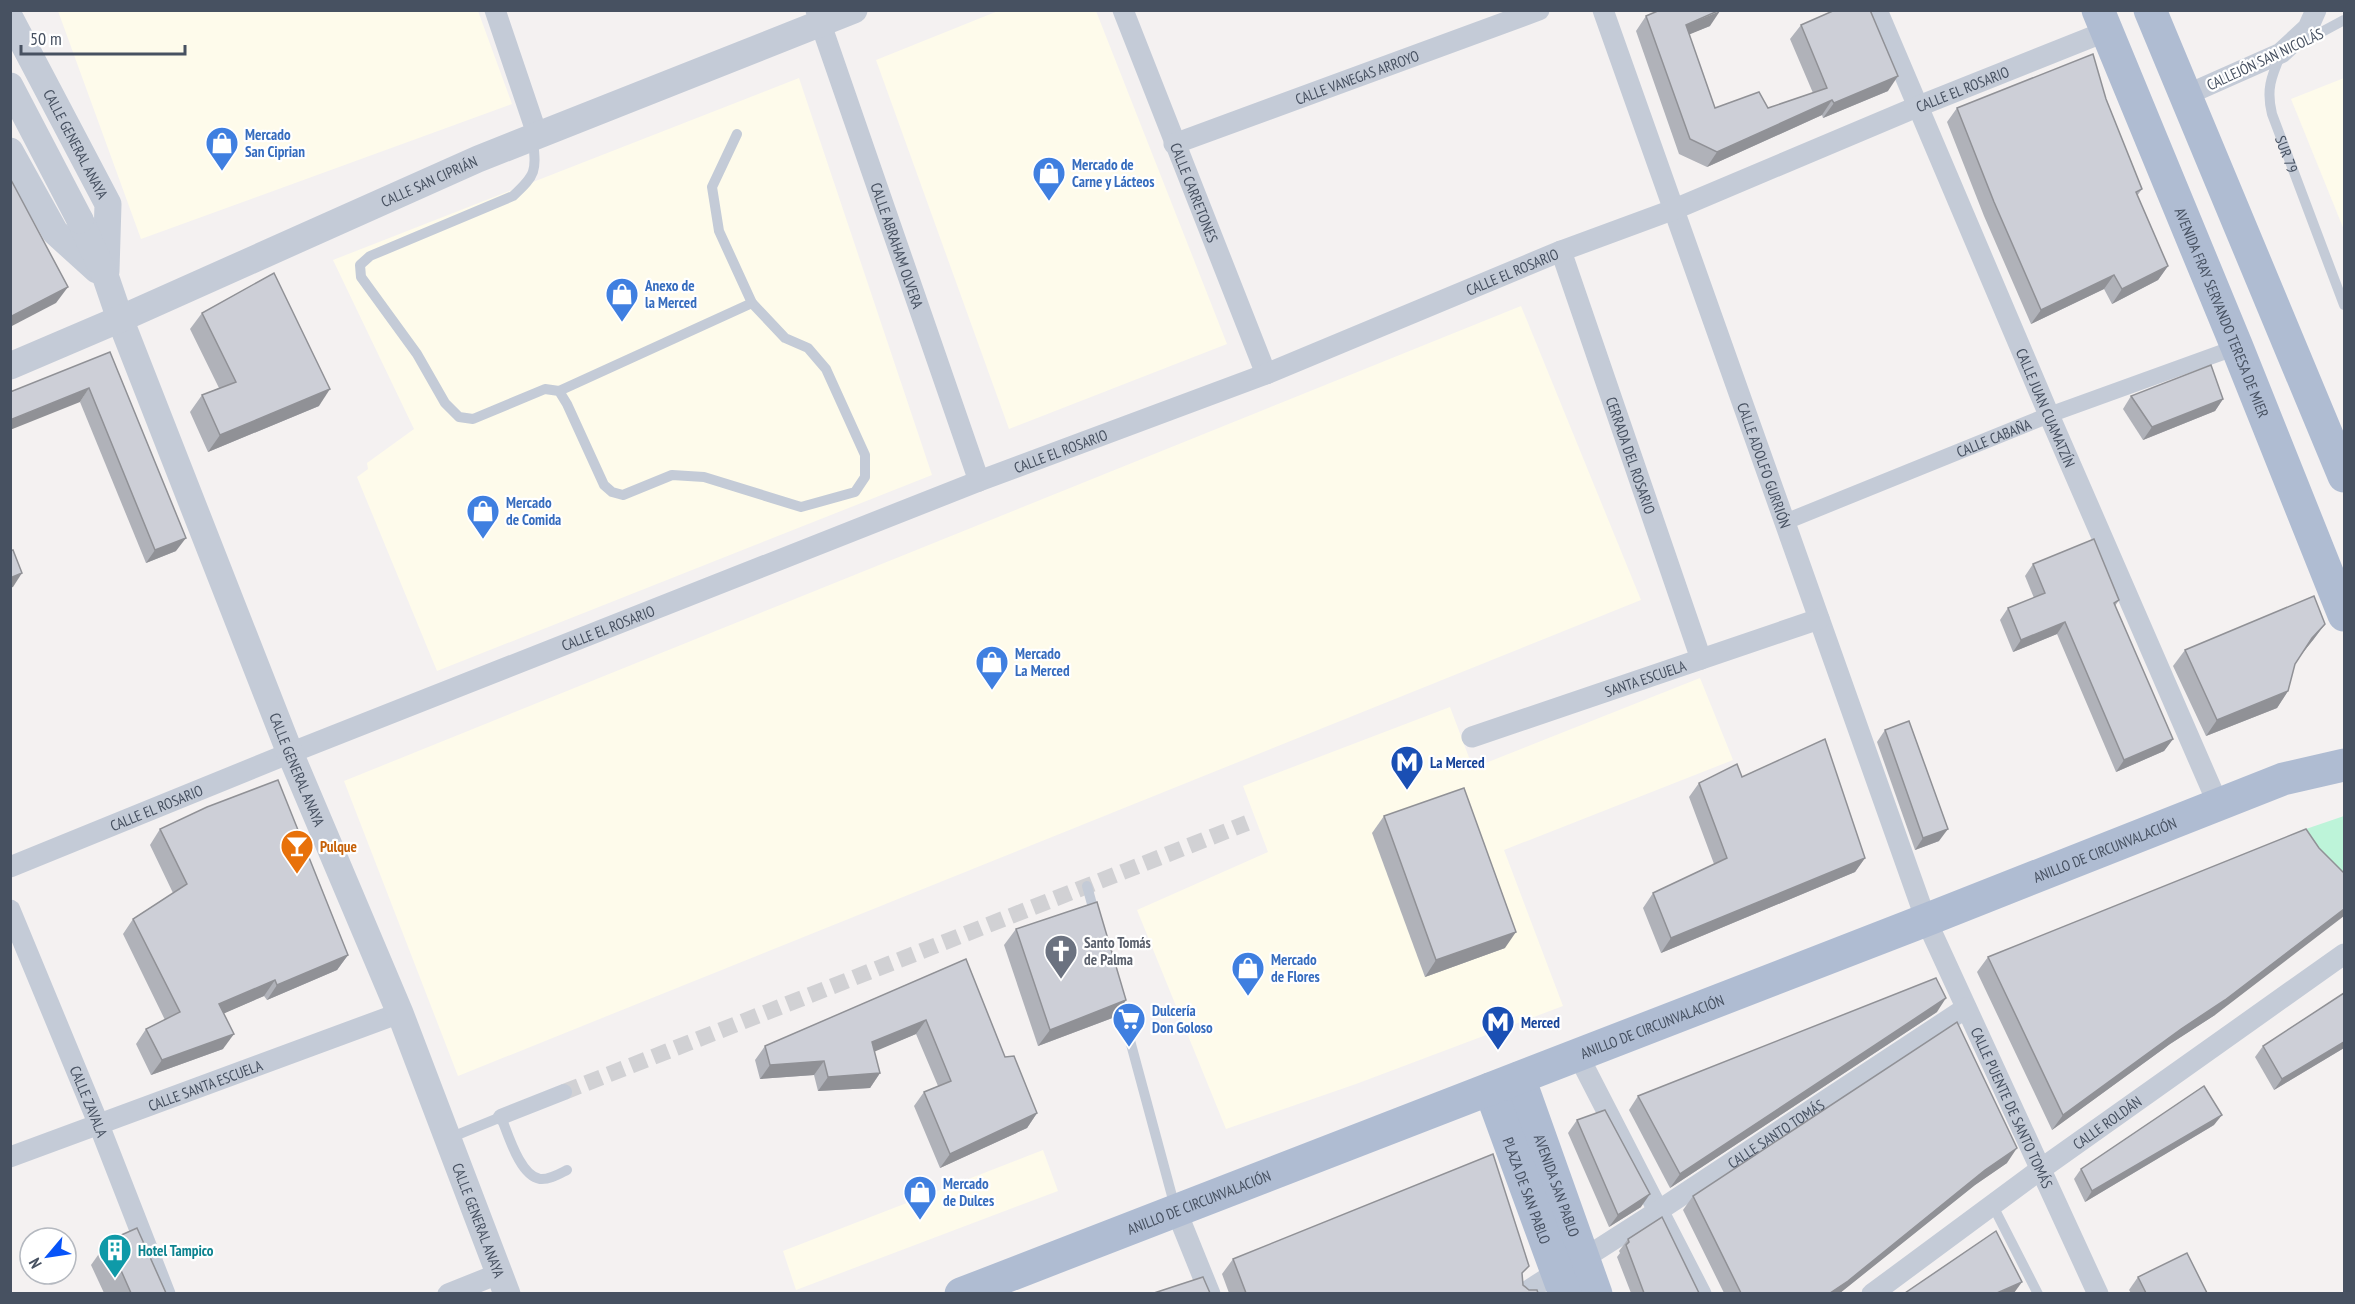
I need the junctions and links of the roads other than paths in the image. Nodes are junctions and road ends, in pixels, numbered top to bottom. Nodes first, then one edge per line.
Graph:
1 (495, 10) edge
2 (854, 10) edge
3 (1124, 10) edge
4 (1539, 10) edge
5 (1603, 10) edge
6 (1877, 10) edge
7 (2150, 10) edge
8 (2316, 10) edge
9 (818, 17) edge
10 (10, 18) edge
11 (2344, 20) edge
12 (2103, 21) edge
13 (2281, 53) junction
14 (10, 86) edge
15 (2184, 96) junction
16 (1918, 106) junction
17 (736, 134) dead end
18 (535, 135) junction
19 (1174, 144) junction
20 (10, 150) edge
21 (1675, 209) junction
22 (1561, 251) junction
23 (106, 278) junction
24 (752, 303) junction
25 (2344, 305) edge
26 (120, 319) junction
27 (2237, 347) junction
28 (10, 366) edge
29 (1266, 374) junction
30 (559, 391) junction
31 (2049, 415) junction
32 (2344, 476) edge
33 (979, 481) junction
34 (1785, 522) junction
35 (2344, 615) edge
36 (1819, 619) junction
37 (1701, 659) junction
38 (1472, 737) dead end
39 (290, 753) junction
40 (2344, 765) edge
41 (2218, 804) junction
42 (10, 867) edge
43 (1088, 886) dead end
44 (10, 910) edge
45 (1926, 920) junction
46 (1100, 931) edge
47 (2344, 954) edge
48 (1115, 987) edge
49 (1966, 1008) junction
50 (400, 1013) junction
51 (1578, 1055) junction
52 (1504, 1083) junction
53 (564, 1092) tunnel mouth
54 (501, 1118) junction
55 (99, 1125) junction
56 (447, 1139) junction
57 (10, 1157) edge
58 (2041, 1169) junction
59 (567, 1170) dead end
60 (1993, 1206) junction
61 (1176, 1210) junction
62 (1658, 1211) junction
63 (1568, 1275) edge
64 (503, 1284) edge
65 (165, 1293) edge
66 (448, 1293) edge
67 (961, 1293) edge
68 (1210, 1293) edge
69 (1523, 1293) edge
70 (1596, 1293) edge
71 (1701, 1293) edge
72 (1872, 1293) edge
73 (2038, 1293) edge
74 (2098, 1293) edge

1 - 18 street
2 - 9 street, CALLE SAN CIPRIÁN
3 - 19 street, CALLE CARRETONES
4 - 19 street, CALLE VANEGAS ARROYO
5 - 21 street, CALLE ADOLFO GURRIÓN
6 - 16 street, CALLE JUAN CUAMATZÍN
7 - 15 main road
8 - 13 street, SUR 79
9 - 18 street, CALLE SAN CIPRIÁN
9 - 33 street, CALLE ABRAHAM OLVERA
10 - 23 street, CALLE GENERAL ANAYA
11 - 13 lane, CALLEJÓN SAN NICOLÁS
12 - 16 street, CALLE EL ROSARIO
12 - 27 main road, AVENIDA FRAY SERVANDO TERESA DE MIER
13 - 15 street, CALLEJÓN SAN NICOLÁS
13 - 25 lane, SUR 79
14 - 23 street, CALLE GENERAL ANAYA, bridge
15 - 32 main road
16 - 21 street, CALLE EL ROSARIO
16 - 31 street, CALLE JUAN CUAMATZÍN
17 - 24 lane
18 - 26 street, CALLE SAN CIPRIÁN
18 - 30 lane
19 - 29 street, CALLE CARRETONES
20 - 23 street, CALLE GENERAL ANAYA
21 - 22 street, CALLE EL ROSARIO
21 - 34 street, CALLE ADOLFO GURRIÓN
22 - 29 street, CALLE EL ROSARIO
22 - 37 street, CERRADA DEL ROSARIO
23 - 26 street, CALLE GENERAL ANAYA
24 - 30 lane
24 - 30 lane
26 - 28 street, CALLE SAN CIPRIÁN
26 - 39 street, CALLE GENERAL ANAYA
27 - 31 street, CALLE CABAÑA
27 - 35 main road, AVENIDA FRAY SERVANDO TERESA DE MIER
29 - 33 street, CALLE EL ROSARIO
31 - 34 street, CALLE CABAÑA
31 - 41 street, CALLE JUAN CUAMATZÍN
33 - 39 street, CALLE EL ROSARIO
34 - 36 street, CALLE ADOLFO GURRIÓN
36 - 37 street, SANTA ESCUELA
36 - 45 street, CALLE ADOLFO GURRIÓN
37 - 38 street, SANTA ESCUELA
39 - 42 street, CALLE EL ROSARIO
39 - 50 street, CALLE GENERAL ANAYA
40 - 41 main road, ANILLO DE CIRCUNVALACIÓN
41 - 45 main road, ANILLO DE CIRCUNVALACIÓN
43 - 46 lane
44 - 55 street, CALLE ZAVALA
45 - 49 street, CALLE PUENTE DE SANTO TOMÁS
45 - 51 main road, ANILLO DE CIRCUNVALACIÓN
47 - 58 street, CALLE ROLDÁN
48 - 61 lane
49 - 58 street, CALLE PUENTE DE SANTO TOMÁS
49 - 62 street, CALLE SANTO TOMÁS
50 - 55 street, CALLE SANTA ESCUELA
50 - 56 street, CALLE GENERAL ANAYA
51 - 52 main road, ANILLO DE CIRCUNVALACIÓN
51 - 62 street
52 - 61 main road, ANILLO DE CIRCUNVALACIÓN
52 - 63 main road, PLAZA DE SAN PABLO
53 - 54 street
54 - 56 lane
54 - 59 lane
55 - 57 street, CALLE SANTA ESCUELA
55 - 65 street, CALLE ZAVALA
56 - 64 street, CALLE GENERAL ANAYA
58 - 60 street, CALLE ROLDÁN
58 - 74 street, CALLE PUENTE DE SANTO TOMÁS
60 - 72 street, CALLE ROLDÁN
60 - 73 lane
61 - 67 main road, ANILLO DE CIRCUNVALACIÓN
61 - 68 street
62 - 63 street, CALLE SANTO TOMÁS
62 - 71 street
63 - 69 street, CALLE SANTO TOMÁS
63 - 70 main road
64 - 66 street

